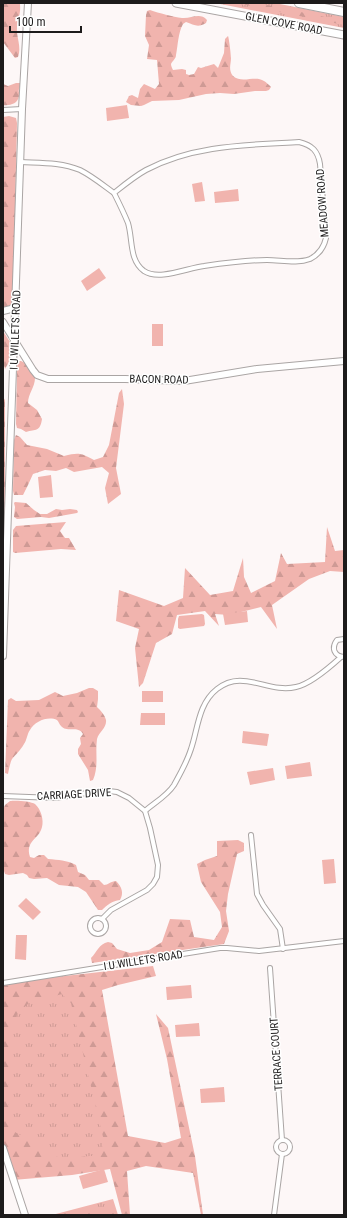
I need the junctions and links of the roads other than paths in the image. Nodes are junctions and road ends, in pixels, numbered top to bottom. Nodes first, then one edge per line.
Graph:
1 (28, 3) edge
2 (176, 3) edge
3 (299, 3) edge
4 (344, 12) edge
5 (344, 35) edge
6 (22, 109) junction
7 (3, 110) edge
8 (21, 162) junction
9 (114, 193) junction
10 (16, 304) junction
11 (3, 311) edge
12 (3, 322) edge
13 (15, 341) junction
14 (344, 361) edge
15 (5, 534) edge
16 (344, 639) edge
17 (3, 656) edge
18 (342, 657) edge
19 (3, 796) edge
20 (145, 811) junction
21 (251, 835) dead end
22 (102, 919) dead end
23 (344, 941) edge
24 (283, 949) junction
25 (270, 968) dead end
26 (3, 983) edge
27 (282, 1140) junction
28 (3, 1148) edge
29 (282, 1154) junction
30 (25, 1215) edge
31 (274, 1215) edge

1 - 6 street, I U WILLETS ROAD
2 - 5 main road, GLEN COVE ROAD
3 - 4 highway
6 - 7 street
6 - 8 street, I U WILLETS ROAD
8 - 9 street, MEADOW ROAD
8 - 10 street, I U WILLETS ROAD
9 - 9 street, MEADOW ROAD
10 - 11 street
10 - 13 street, I U WILLETS ROAD
12 - 13 street, BACON ROAD
13 - 14 street, BACON ROAD
13 - 15 street, I U WILLETS ROAD
15 - 17 street, I U WILLETS ROAD
16 - 18 street
18 - 20 street
19 - 20 street, CARRIAGE DRIVE
20 - 22 street
21 - 24 street
23 - 24 street, I U WILLETS ROAD
24 - 26 street, I U WILLETS ROAD
25 - 27 street, TERRACE COURT
27 - 29 street, TERRACE COURT
27 - 29 street, TERRACE COURT
28 - 30 street
29 - 31 street, TERRACE COURT

